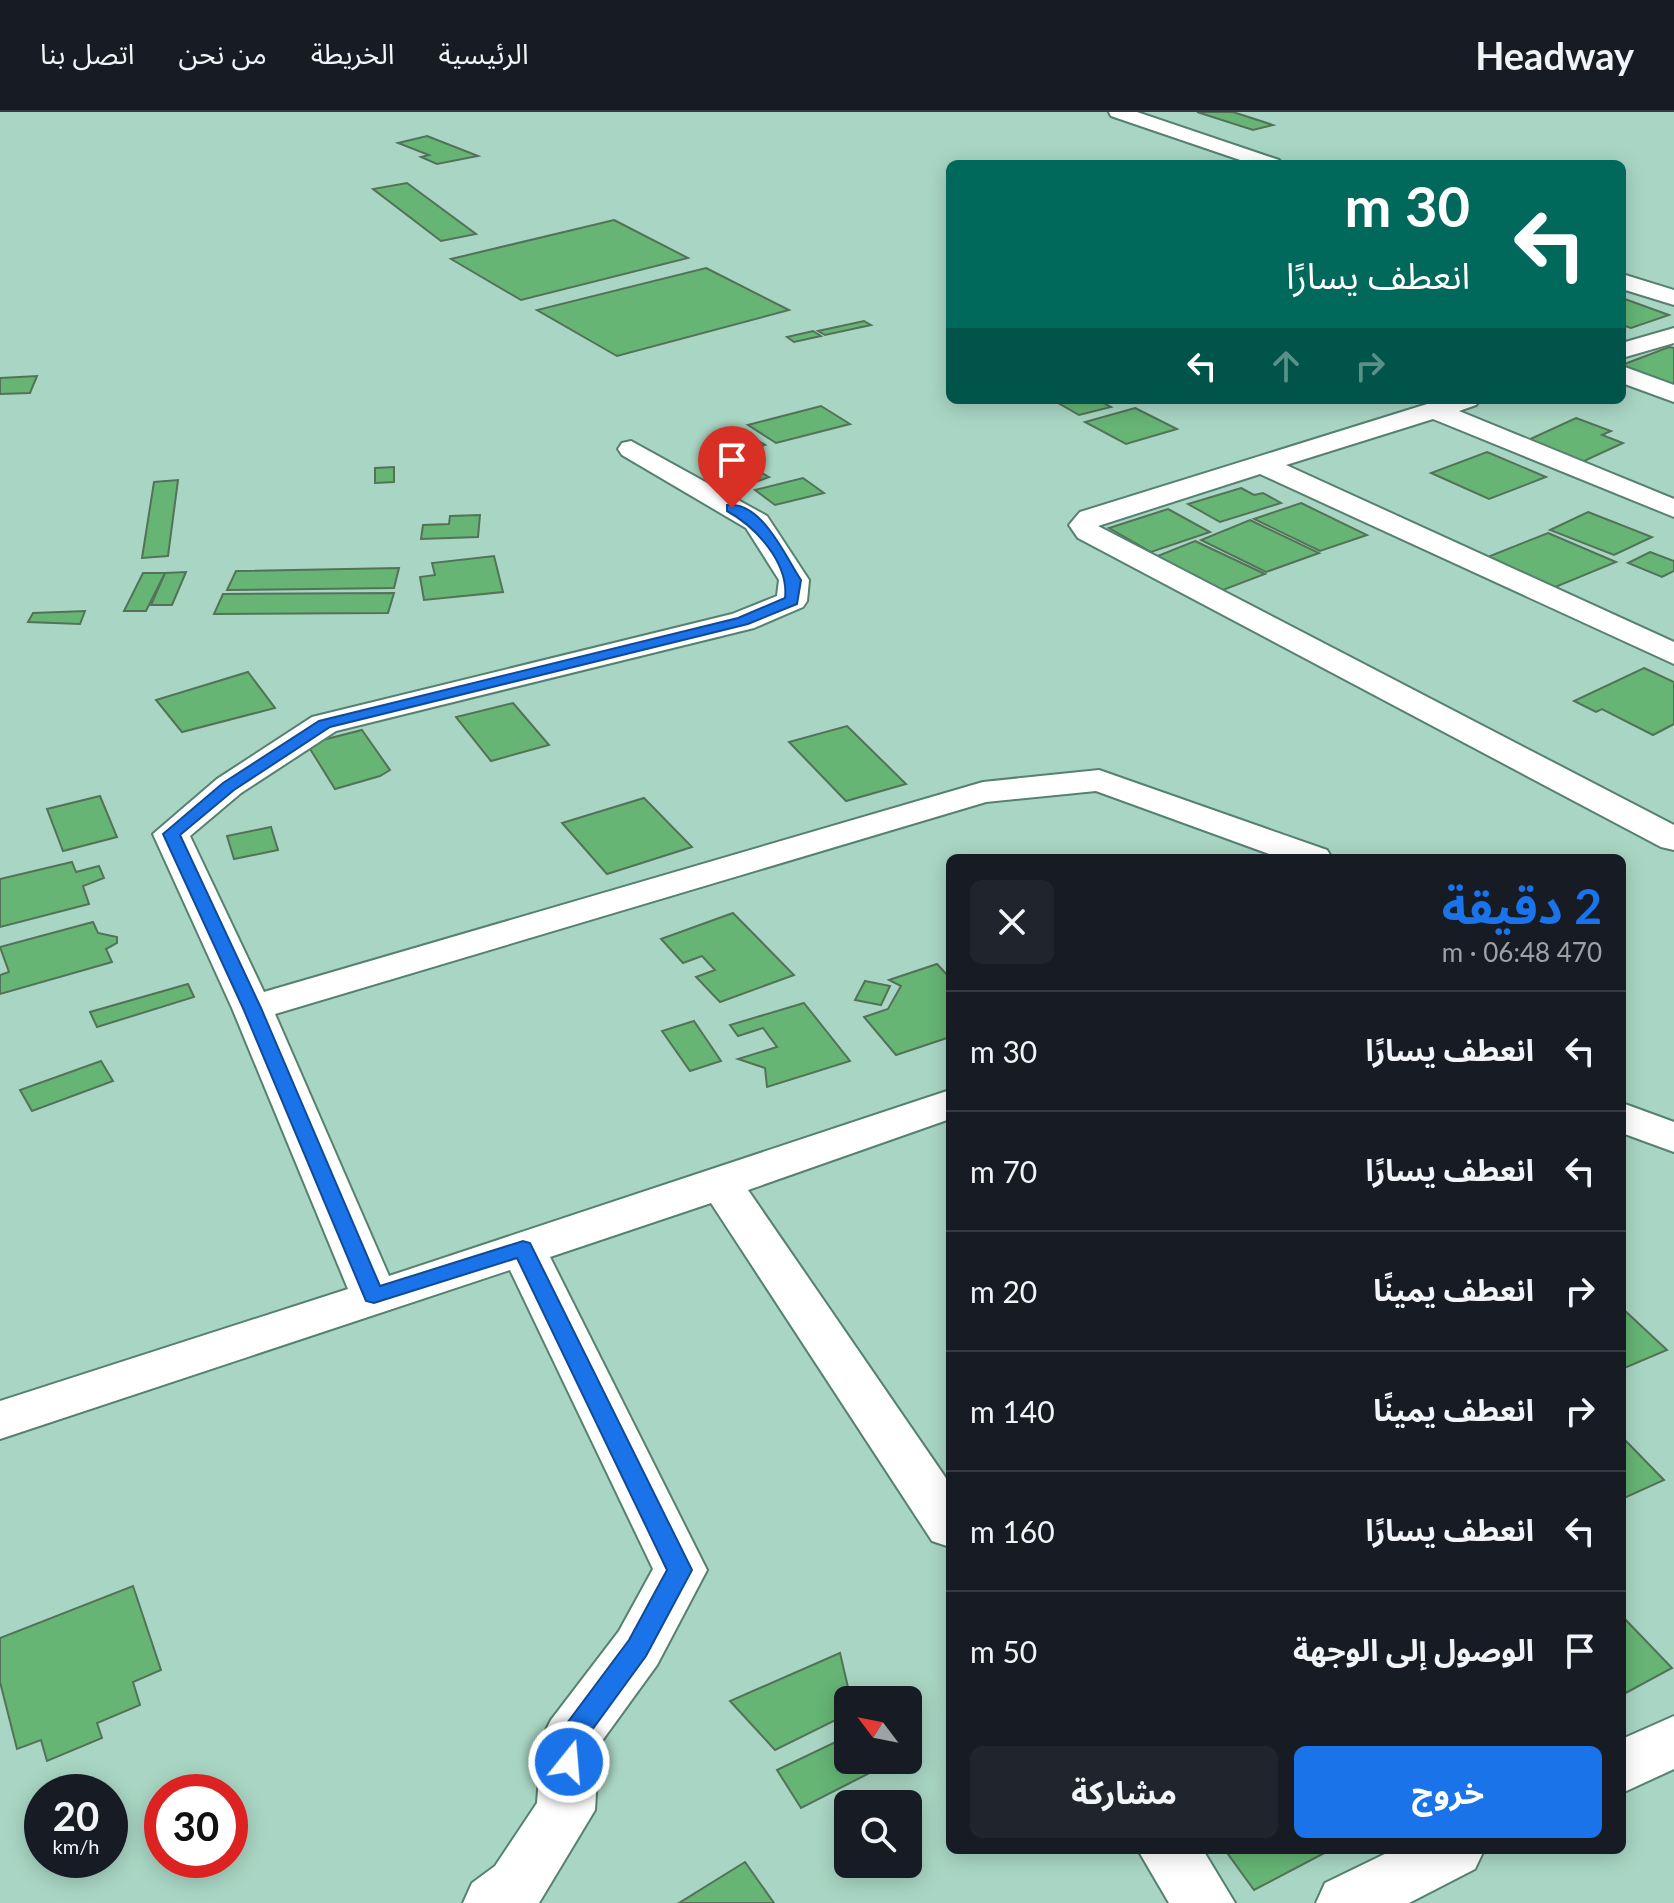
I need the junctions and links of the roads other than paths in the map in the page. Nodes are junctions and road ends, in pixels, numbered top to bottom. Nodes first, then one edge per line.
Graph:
1 (1118, 112) edge
2 (1260, 160) edge
3 (1626, 282) edge
4 (1674, 298) edge
5 (1674, 335) edge
6 (1626, 350) edge
7 (1626, 376) edge
8 (1674, 394) edge
9 (1454, 404) edge
10 (1434, 410) junction
11 (631, 449) dead end
12 (1261, 464) junction
13 (1674, 509) edge
14 (1674, 654) edge
15 (1674, 839) edge
16 (1303, 854) edge
17 (252, 1008) junction
18 (946, 1105) edge
19 (1626, 1119) edge
20 (1674, 1138) edge
21 (722, 1186) junction
22 (523, 1249) junction
23 (374, 1295) junction
24 (0, 1420) edge
25 (946, 1520) edge
26 (1674, 1741) edge
27 (1626, 1765) edge
28 (1171, 1854) edge
29 (1446, 1854) edge
30 (494, 1903) edge
31 (1204, 1903) edge
32 (1347, 1903) edge

1 - 2 street
3 - 4 street
5 - 6 street
7 - 8 street
9 - 10 street
10 - 12 street
10 - 13 street
11 - 17 street
12 - 14 street
12 - 15 street
16 - 17 street
17 - 23 street
18 - 21 street
19 - 20 street
21 - 22 street
21 - 25 street
22 - 23 street
22 - 30 street
23 - 24 street
26 - 27 street
28 - 31 street
29 - 32 street

